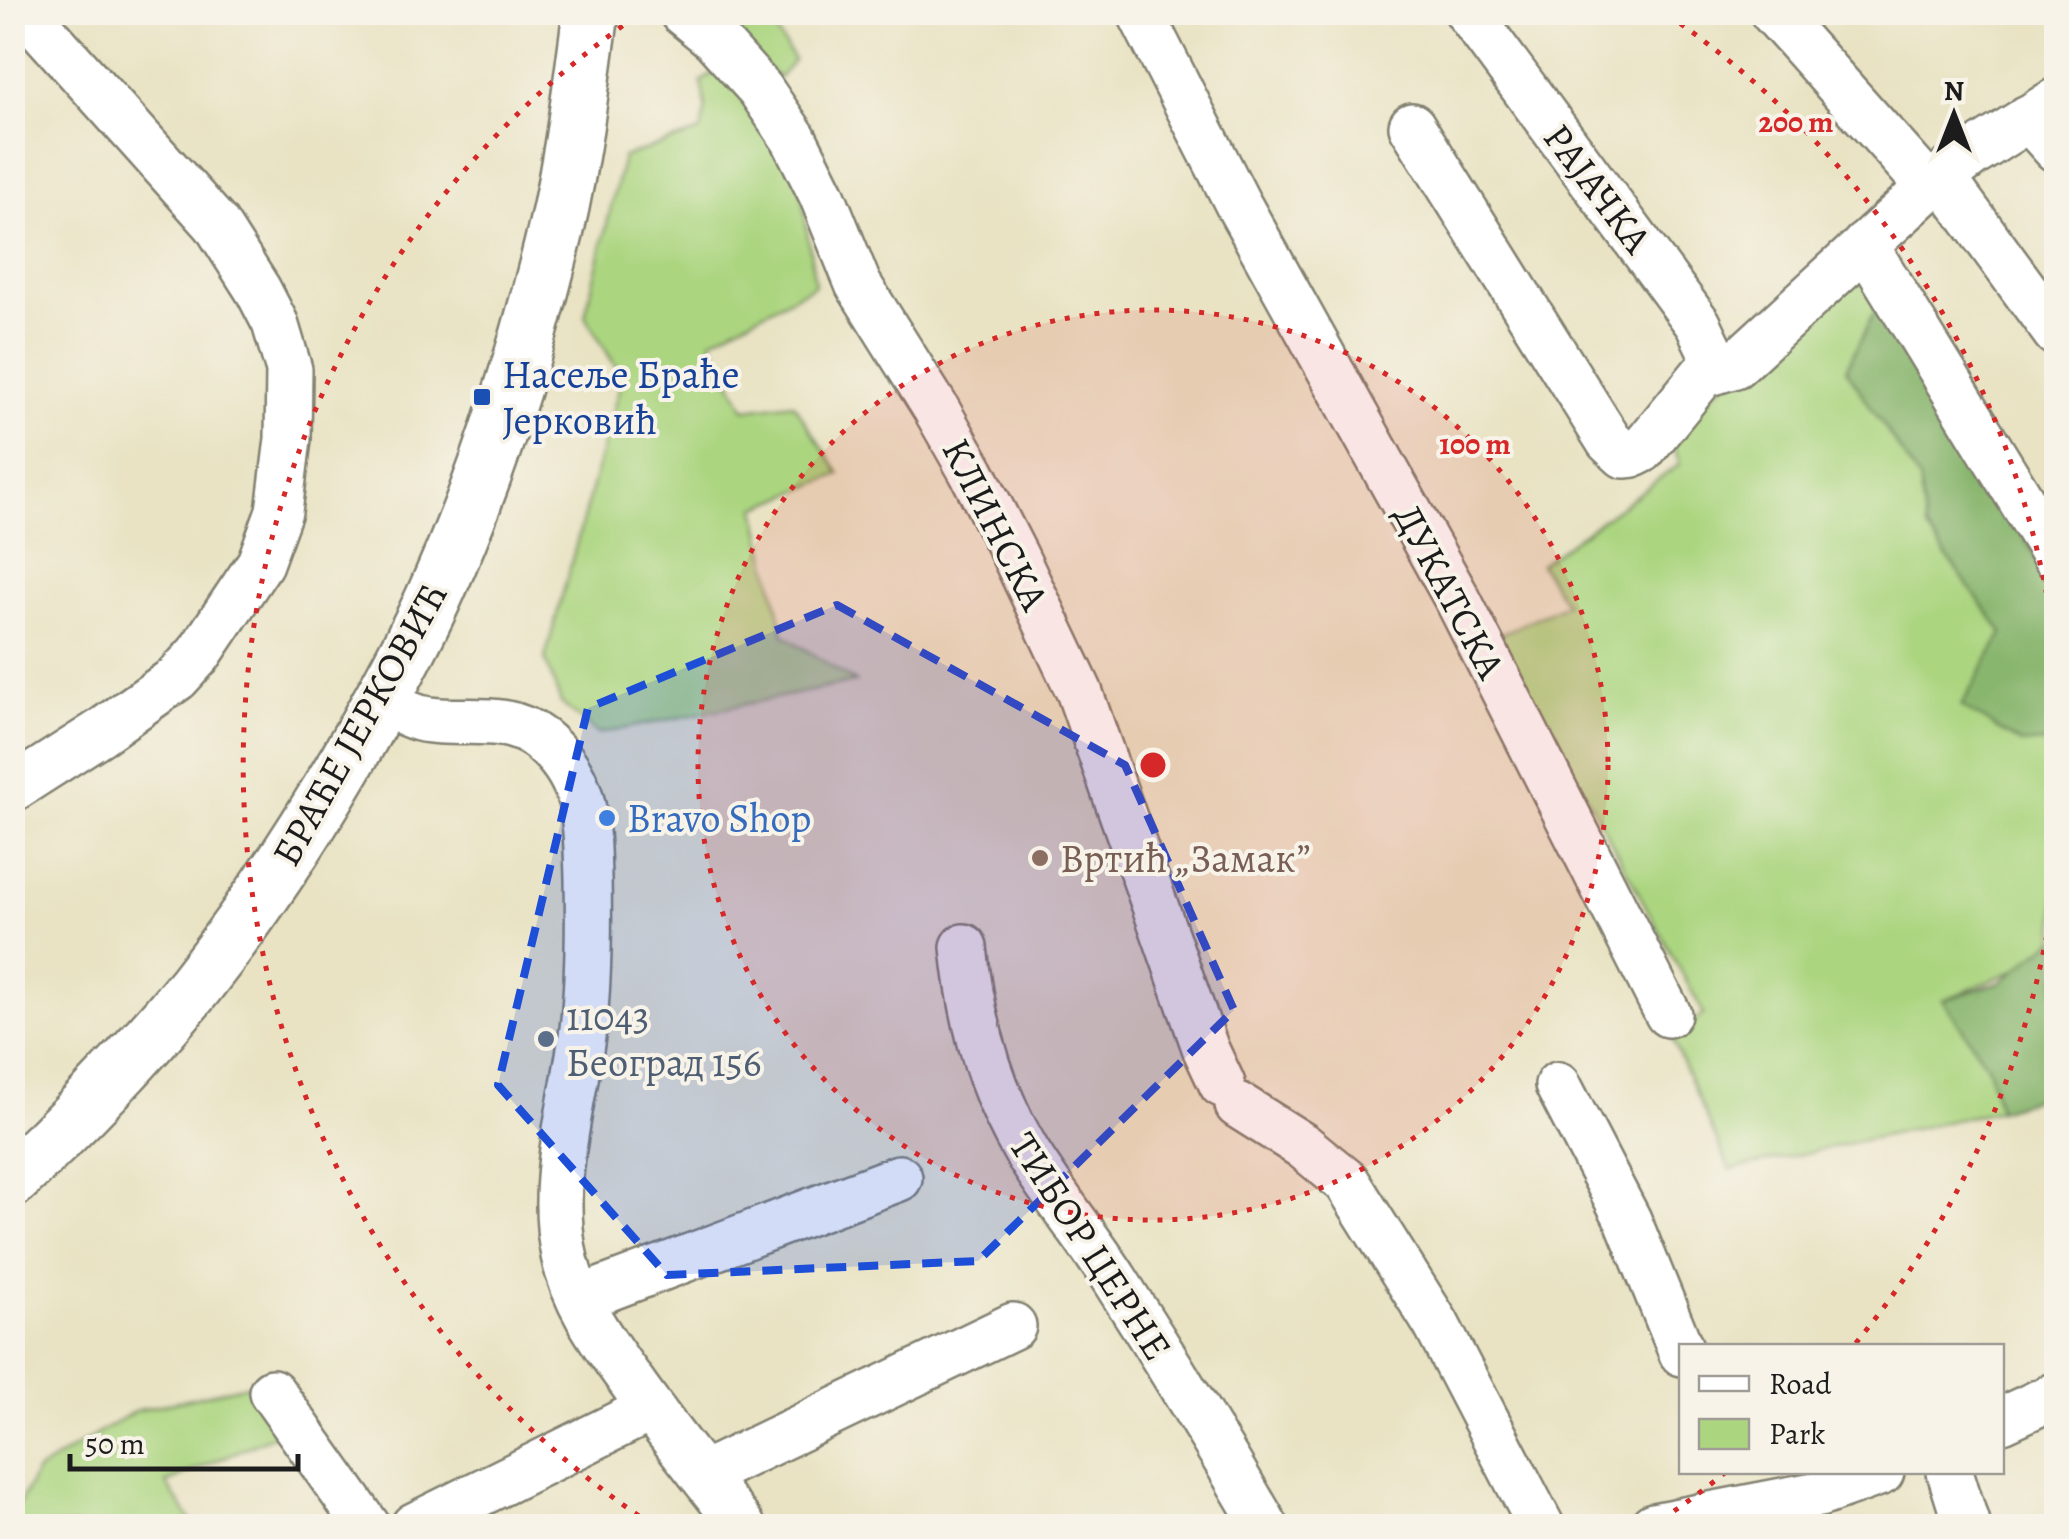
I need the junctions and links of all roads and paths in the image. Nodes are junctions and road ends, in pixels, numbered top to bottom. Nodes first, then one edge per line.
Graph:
1 (26, 12) edge
2 (591, 12) edge
3 (682, 12) edge
4 (1140, 12) edge
5 (1468, 12) edge
6 (1774, 12) edge
7 (2047, 123) edge
8 (1412, 126) dead end
9 (1936, 182) junction
10 (1866, 245) junction
11 (2056, 333) edge
12 (1716, 370) junction
13 (2056, 557) edge
14 (382, 700) junction
15 (12, 789) edge
16 (964, 947) dead end
17 (1668, 1014) dead end
18 (1558, 1086) dead end
19 (899, 1178) dead end
20 (12, 1179) edge
21 (579, 1300) junction
22 (1013, 1326) dead end
23 (1679, 1346) edge
24 (272, 1392) dead end
25 (2054, 1405) edge
26 (650, 1409) junction
27 (2004, 1419) edge
28 (1875, 1474) edge
29 (1951, 1474) edge
30 (702, 1475) junction
31 (1724, 1505) edge
32 (367, 1526) edge
33 (414, 1526) edge
34 (742, 1526) edge
35 (1266, 1526) edge
36 (1541, 1526) edge
37 (1653, 1526) edge
38 (1967, 1526) edge

1 - 15 street
2 - 14 main road, БРАЋЕ ЈЕРКОВИЋ
3 - 36 street, КЛИНСКА
4 - 17 street, ДУКАТСКА
5 - 12 street, РАЈАЧКА
6 - 9 street
7 - 9 street
8 - 12 street
9 - 10 street
9 - 11 street
10 - 12 street
10 - 13 street
14 - 20 main road, БРАЋЕ ЈЕРКОВИЋ
14 - 21 street
16 - 35 street, ТИБОР ЦЕРНЕ
18 - 23 street
19 - 21 street
21 - 26 street
22 - 30 street
24 - 32 street
25 - 27 street
26 - 30 street
26 - 33 street
28 - 31 street
29 - 38 street
30 - 34 street
31 - 37 street

